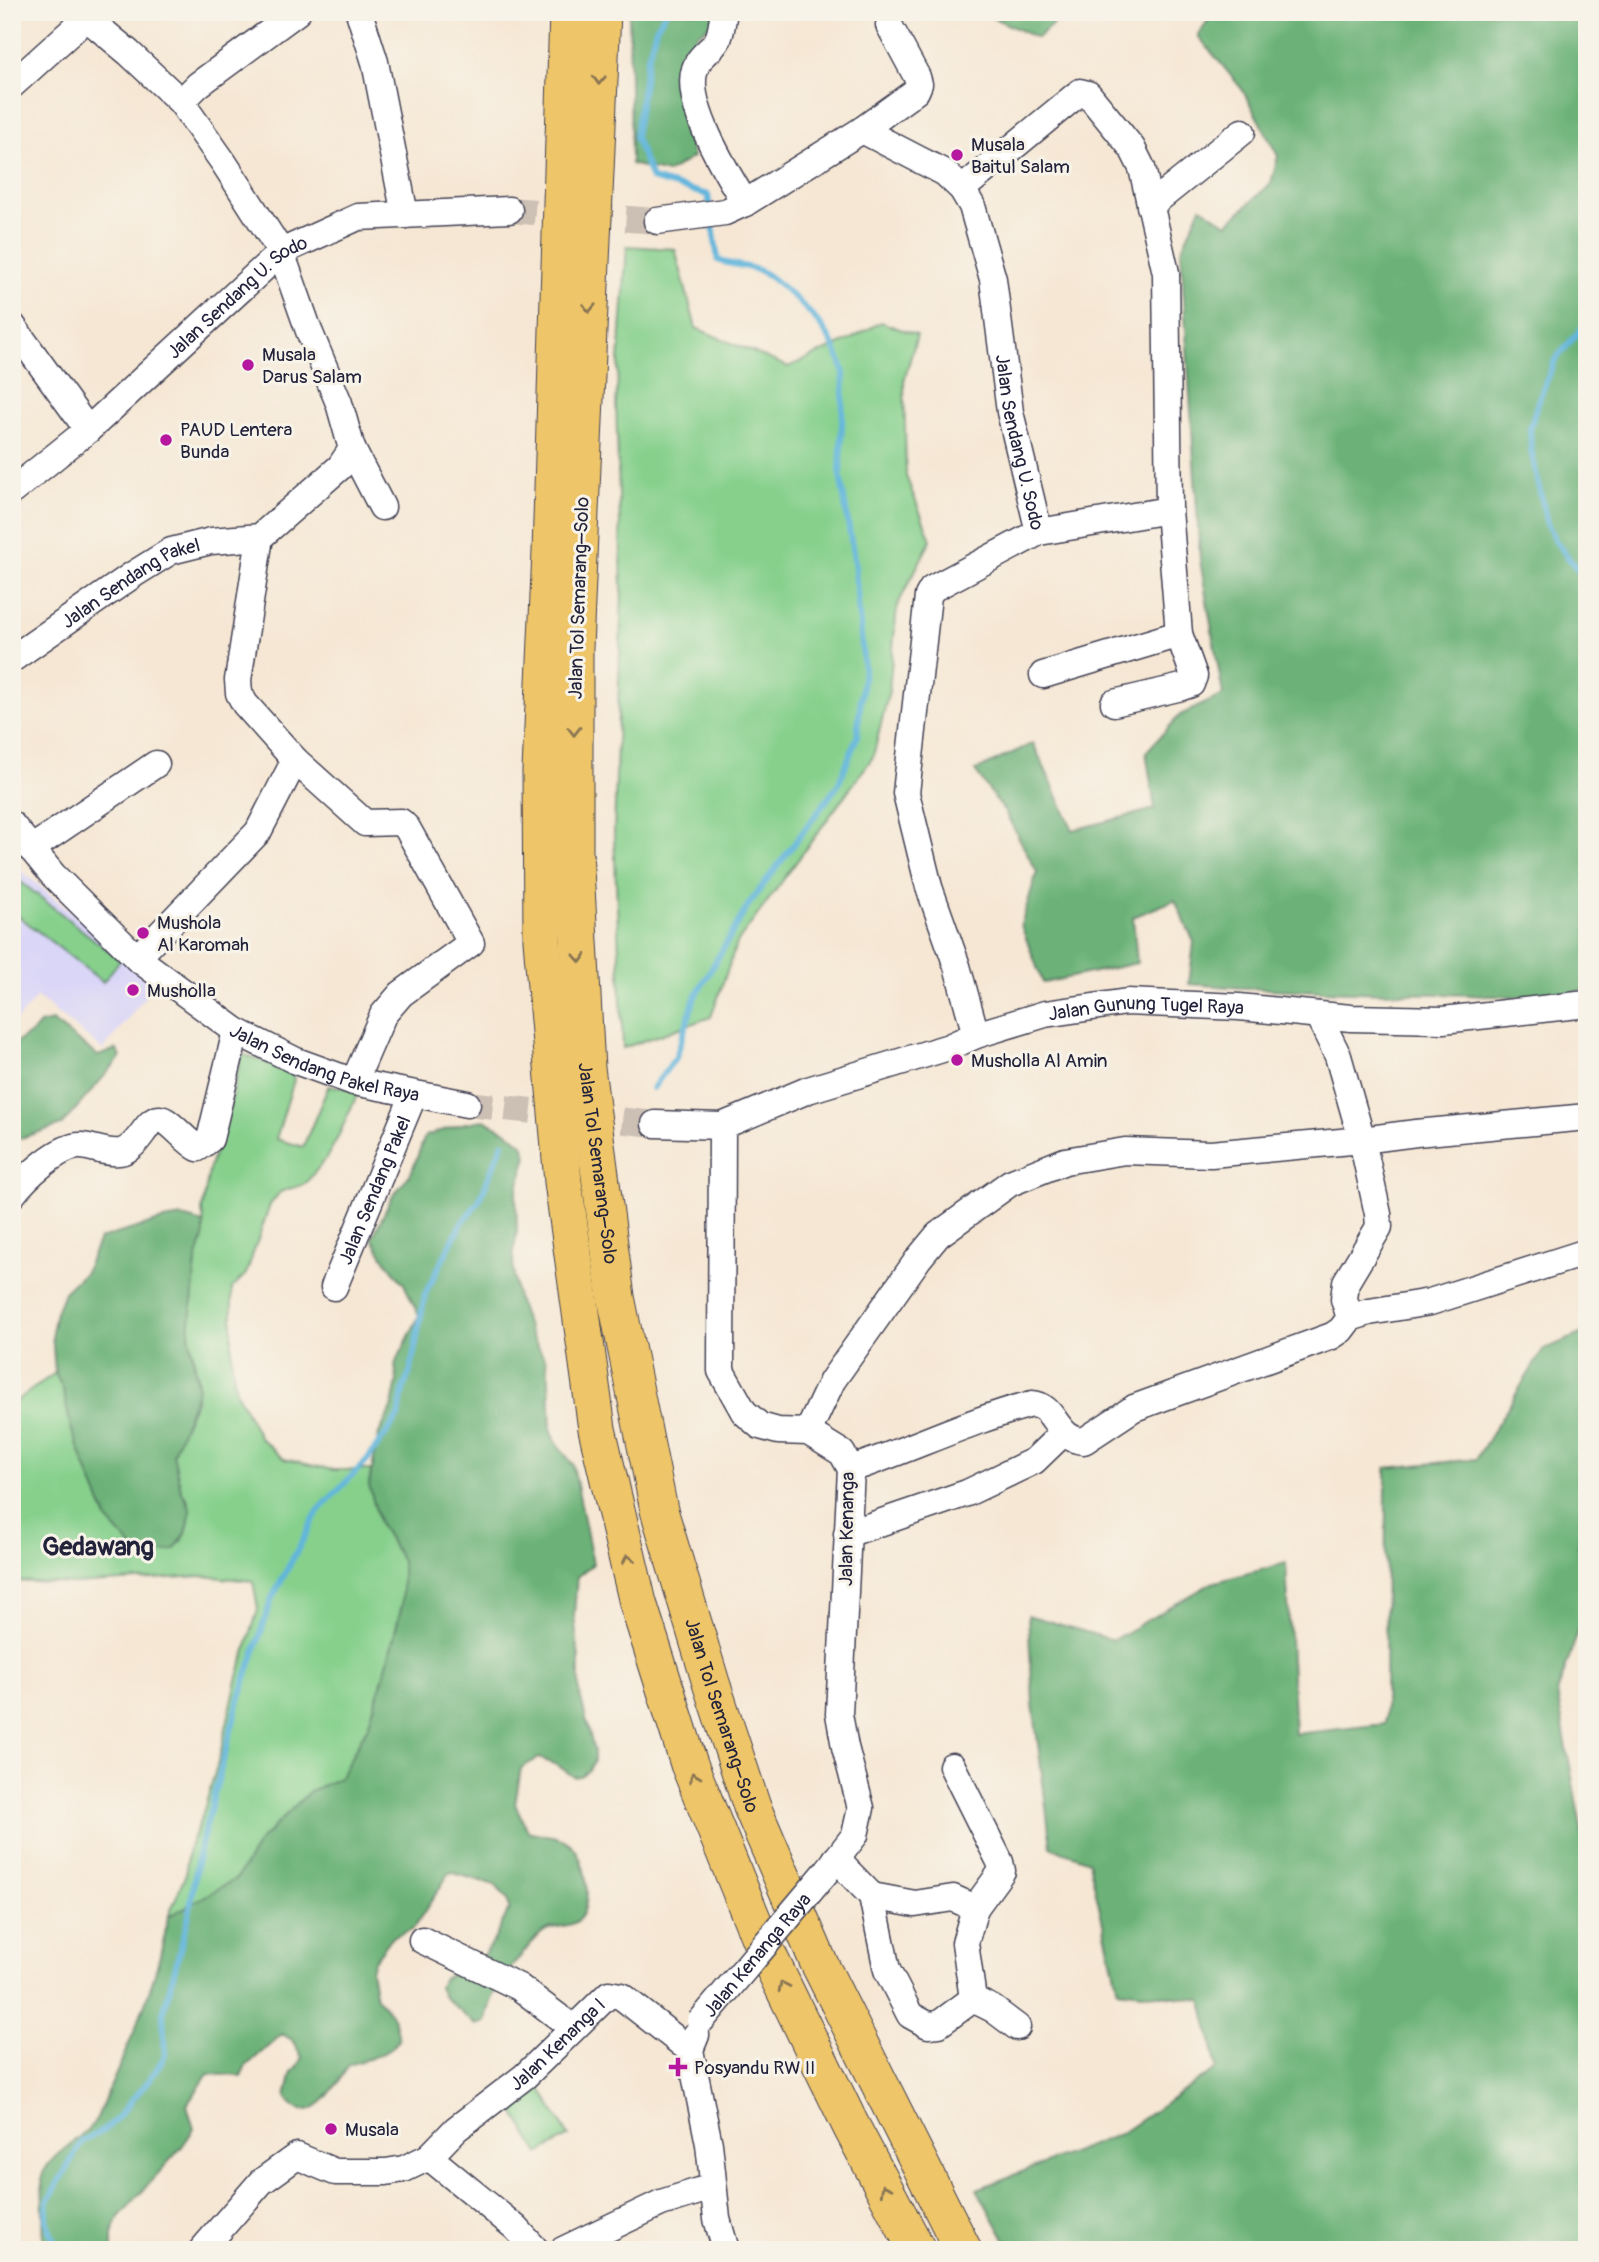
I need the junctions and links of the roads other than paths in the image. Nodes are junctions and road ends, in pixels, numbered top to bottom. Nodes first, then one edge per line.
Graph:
1 (298, 12) edge
2 (359, 12) edge
3 (568, 12) edge
4 (603, 12) edge
5 (724, 12) edge
6 (90, 15) edge
7 (889, 25) dead end
8 (17, 70) edge
9 (181, 102) junction
10 (862, 130) junction
11 (1242, 132) dead end
12 (962, 188) junction
13 (1150, 206) junction
14 (509, 210) tunnel mouth
15 (724, 210) junction
16 (405, 215) junction
17 (657, 221) tunnel mouth
18 (281, 252) junction
19 (12, 326) edge
20 (88, 430) junction
21 (352, 449) junction
22 (12, 491) edge
23 (382, 506) dead end
24 (1169, 510) junction
25 (1039, 532) junction
26 (260, 537) junction
27 (1180, 634) junction
28 (12, 659) edge
29 (1043, 675) dead end
30 (1114, 703) dead end
31 (295, 760) junction
32 (156, 764) dead end
33 (12, 825) edge
34 (32, 849) junction
35 (137, 958) junction
36 (1587, 1004) edge
37 (1318, 1015) junction
38 (236, 1031) junction
39 (976, 1035) junction
40 (354, 1082) junction
41 (414, 1094) junction
42 (467, 1104) tunnel mouth
43 (1587, 1116) edge
44 (655, 1124) tunnel mouth
45 (722, 1126) junction
46 (1362, 1140) junction
47 (12, 1195) edge
48 (1587, 1252) edge
49 (334, 1287) dead end
50 (1350, 1318) junction
51 (808, 1432) junction
52 (1063, 1433) junction
53 (851, 1469) junction
54 (847, 1534) junction
55 (952, 1766) dead end
56 (832, 1865) junction
57 (872, 1896) junction
58 (975, 1908) junction
59 (422, 1940) dead end
60 (973, 1999) junction
61 (1017, 2027) dead end
62 (573, 2028) junction
63 (690, 2050) junction
64 (429, 2157) junction
65 (712, 2187) junction
66 (202, 2250) edge
67 (536, 2250) edge
68 (563, 2250) edge
69 (726, 2250) edge
70 (916, 2250) edge
71 (963, 2250) edge

1 - 9 street
2 - 16 street
70 -> 3 highway, Jalan Tol Semarang–Solo
4 -> 71 highway, Jalan Tol Semarang–Solo
5 - 15 street
6 - 8 street
6 - 9 street
7 - 10 street
9 - 18 street
10 - 12 street, Jalan Sendang U. Sodo
10 - 15 street
11 - 13 street
12 - 13 street
12 - 25 street, Jalan Sendang U. Sodo
13 - 24 street
14 - 16 street, Jalan Sendang U. Sodo
15 - 17 street
16 - 18 street, Jalan Sendang U. Sodo
18 - 20 street, Jalan Sendang U. Sodo
18 - 21 street
19 - 20 street
20 - 22 street, Jalan Sendang U. Sodo
21 - 23 street
21 - 26 street
24 - 25 street
24 - 27 street
25 - 39 street, Jalan Sendang U. Sodo
26 - 28 street, Jalan Sendang Pakel
26 - 31 street
27 - 29 street
27 - 30 street
31 - 35 street
31 - 40 street
32 - 34 street
33 - 34 street, Jalan Sendang Pakel Raya
34 - 35 street, Jalan Sendang Pakel Raya
35 - 38 street, Jalan Sendang Pakel Raya
36 - 37 street, Jalan Gunung Tugel Raya
37 - 39 street, Jalan Gunung Tugel Raya
37 - 46 street
38 - 40 street, Jalan Sendang Pakel Raya
38 - 47 street
39 - 45 street, Jalan Gunung Tugel Raya
40 - 41 street, Jalan Sendang Pakel Raya
41 - 42 street, Jalan Sendang Pakel Raya
41 - 49 street, Jalan Sendang Pakel
43 - 46 street
44 - 45 street
45 - 51 street, Jalan Kenanga
46 - 50 street
46 - 51 street
48 - 50 street
50 - 52 street
51 - 53 street, Jalan Kenanga
52 - 53 street
52 - 54 street
53 - 54 street, Jalan Kenanga
54 - 56 street, Jalan Kenanga
55 - 58 street
56 - 57 street
56 - 63 street, Jalan Kenanga Raya, bridge
57 - 58 street
57 - 60 street
58 - 60 street
59 - 62 street
60 - 61 street
62 - 63 street, Jalan Kenanga I
62 - 64 street, Jalan Kenanga I
63 - 65 street
64 - 66 street, Jalan Kenanga I
64 - 67 street
65 - 68 street
65 - 69 street

